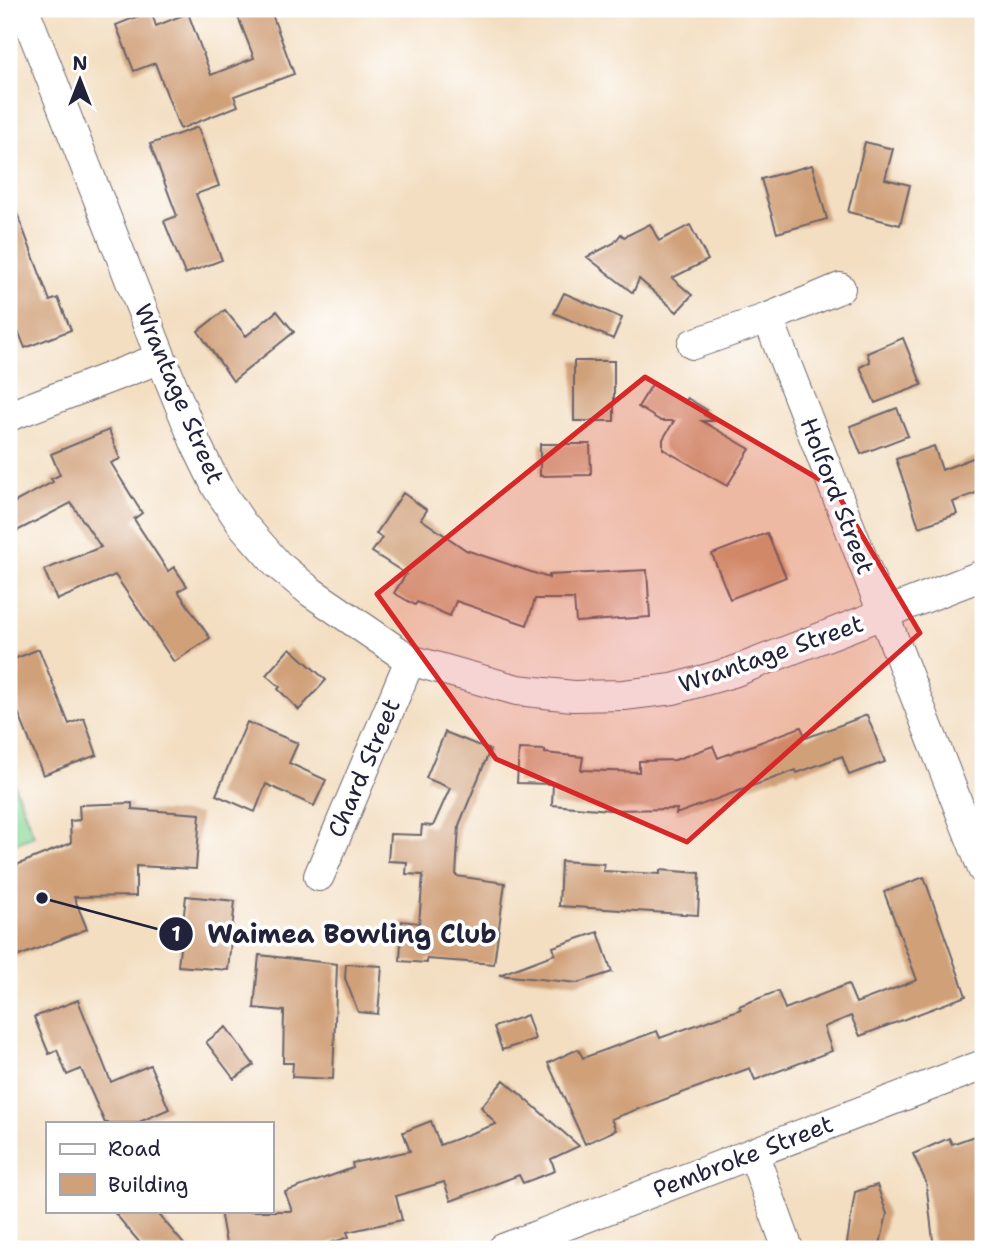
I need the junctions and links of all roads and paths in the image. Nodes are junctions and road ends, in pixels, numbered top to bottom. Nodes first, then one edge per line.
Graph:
1 (24, 9) edge
2 (840, 288) dead end
3 (768, 318) junction
4 (693, 344) dead end
5 (161, 358) junction
6 (9, 416) edge
7 (983, 575) edge
8 (883, 614) junction
9 (410, 660) junction
10 (983, 869) edge
11 (319, 876) dead end
12 (983, 1065) edge
13 (753, 1153) junction
14 (503, 1249) edge
15 (788, 1249) edge

1 - 5 street, Wrantage Street
2 - 3 street
3 - 4 street
3 - 8 street, Holford Street
5 - 6 street
5 - 9 street, Wrantage Street
7 - 8 street, Wrantage Street
8 - 9 street, Wrantage Street
8 - 10 street, Holford Street
9 - 11 street, Chard Street
12 - 13 street, Pembroke Street
13 - 14 street, Pembroke Street
13 - 15 street

